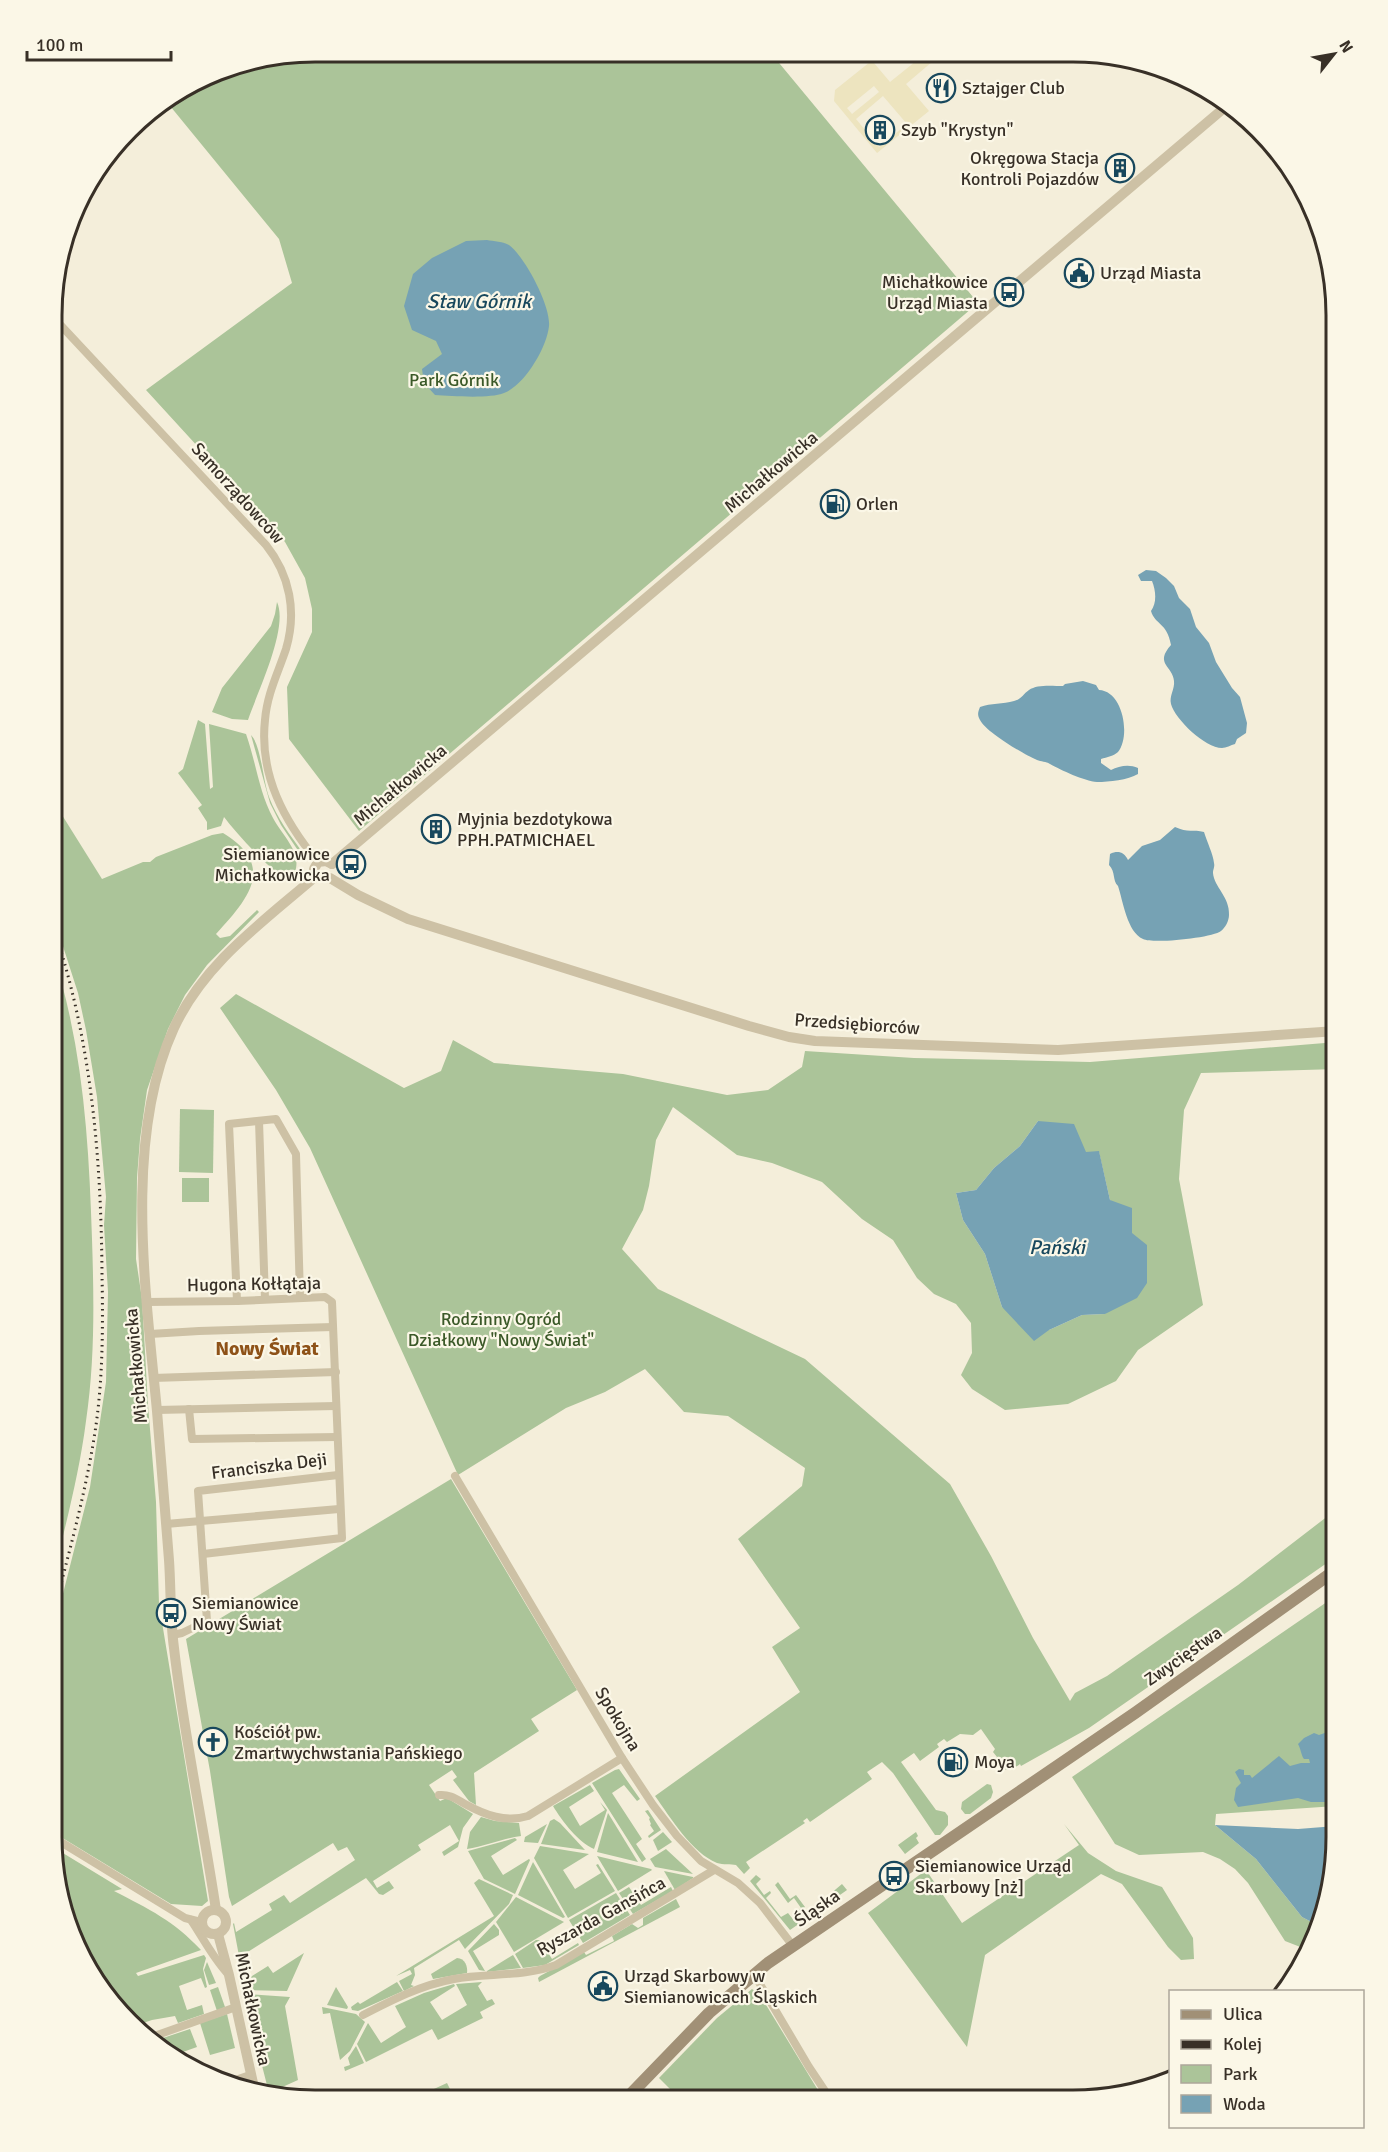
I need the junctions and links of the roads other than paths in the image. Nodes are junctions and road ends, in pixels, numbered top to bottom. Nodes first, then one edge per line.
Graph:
1 (1222, 110) edge
2 (62, 327) edge
3 (318, 862) junction
4 (332, 864) junction
5 (316, 876) junction
6 (330, 878) junction
7 (1327, 1032) edge
8 (259, 1121) junction
9 (300, 1298) junction
10 (265, 1299) junction
11 (237, 1301) junction
12 (147, 1302) junction
13 (333, 1326) junction
14 (150, 1334) junction
15 (336, 1372) junction
16 (153, 1378) junction
17 (336, 1406) junction
18 (189, 1409) junction
19 (157, 1410) junction
20 (337, 1437) junction
21 (338, 1475) junction
22 (455, 1476) dead end
23 (339, 1509) junction
24 (200, 1521) junction
25 (166, 1524) junction
26 (203, 1554) junction
27 (1327, 1575) edge
28 (172, 1635) junction
29 (622, 1758) junction
30 (1050, 1771) joint
31 (440, 1795) dead end
32 (62, 1842) edge
33 (714, 1870) junction
34 (216, 1910) junction
35 (196, 1921) junction
36 (218, 1934) junction
37 (793, 1946) junction
38 (754, 1974) junction
39 (229, 1975) junction
40 (236, 2007) junction
41 (363, 2015) dead end
42 (157, 2035) edge
43 (250, 2075) junction
44 (239, 2079) edge
45 (252, 2083) edge
46 (635, 2090) edge
47 (824, 2090) edge

1 - 4 street, Michałkowicka
2 - 3 street, Samorządowców
3 - 4 street
3 - 5 street
4 - 6 street
5 - 6 street
5 - 12 street, Michałkowicka
6 - 7 street, Przedsiębiorców
8 - 9 street
8 - 10 street
8 - 11 street
9 - 10 street, Hugona Kołłątaja
9 - 13 street, Hugona Kołłątaja
10 - 11 street, Hugona Kołłątaja
11 - 12 street, Hugona Kołłątaja
12 - 14 street, Michałkowicka
13 - 14 street
13 - 15 street, Hugona Kołłątaja
14 - 16 street, Michałkowicka
15 - 16 street
15 - 17 street, Hugona Kołłątaja
16 - 19 street, Michałkowicka
17 - 18 street
17 - 20 street, Hugona Kołłątaja
18 - 19 street
18 - 20 street
19 - 25 street, Michałkowicka
20 - 21 street, Hugona Kołłątaja
21 - 23 street, Hugona Kołłątaja
21 - 24 street, Franciszka Deji
22 - 29 street, Spokojna
23 - 24 street
23 - 26 street
24 - 25 street
24 - 26 street
25 - 28 street, Michałkowicka
26 - 28 street
27 - 30 main road, Zwycięstwa
28 - 34 street, Michałkowicka
29 - 31 street
29 - 33 street, Spokojna
30 - 37 main road, Śląska
32 - 35 street
33 - 37 street, Spokojna
33 - 41 street, Ryszarda Gansińca
34 - 35 street
34 - 36 street
35 - 36 street
35 - 39 street
36 - 39 street, Michałkowicka
37 - 38 main road, Śląska
38 - 46 main road, Śląska
38 - 47 street
39 - 40 street, Michałkowicka
40 - 42 street
40 - 43 street, Michałkowicka
43 - 44 street
43 - 45 street, Michałkowicka

